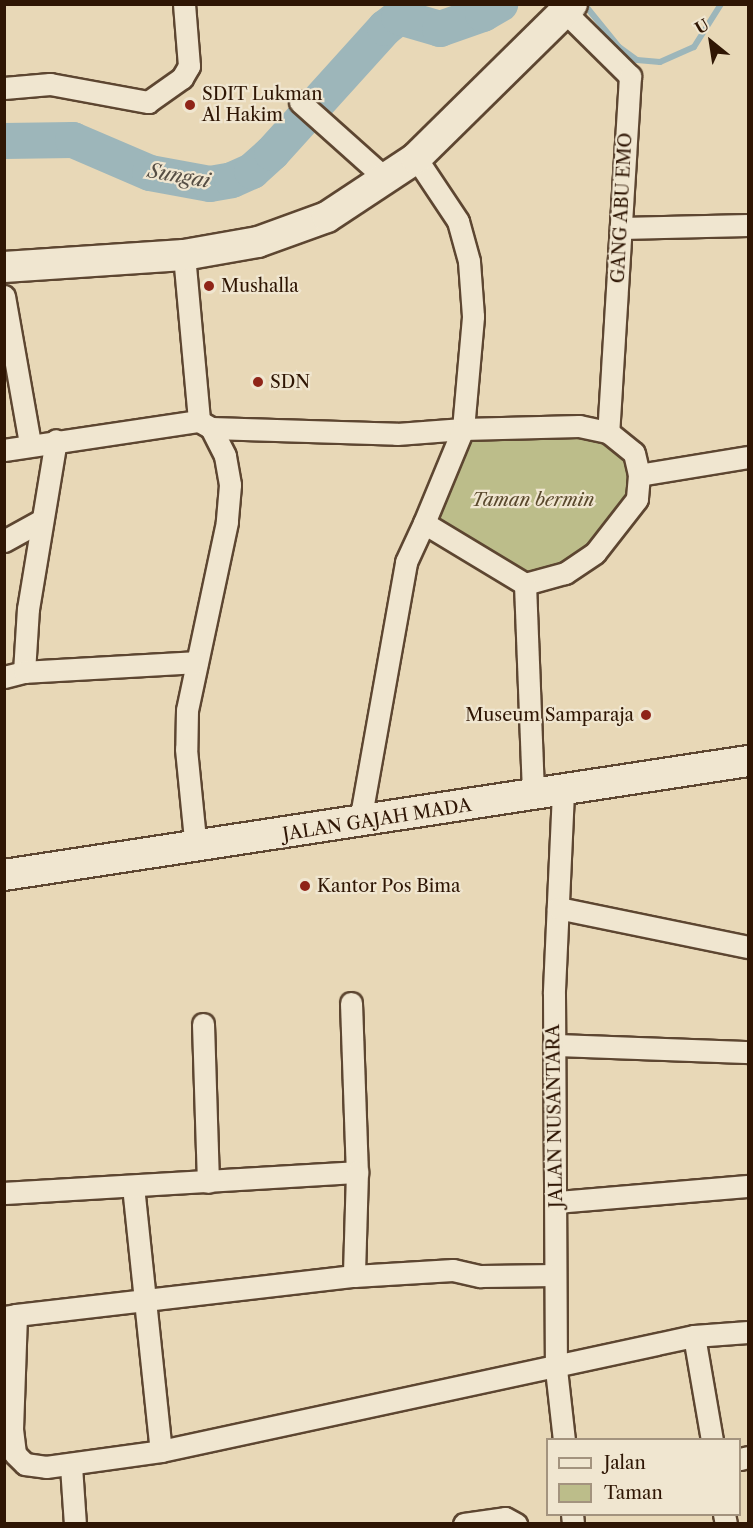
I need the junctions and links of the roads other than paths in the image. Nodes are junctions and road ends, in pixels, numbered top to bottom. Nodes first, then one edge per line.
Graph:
1 (184, 4) edge
2 (568, 8) edge
3 (4, 88) edge
4 (300, 102) dead end
5 (416, 158) junction
6 (385, 178) junction
7 (748, 225) edge
8 (621, 228) junction
9 (184, 255) junction
10 (4, 267) edge
11 (4, 296) edge
12 (205, 425) junction
13 (463, 429) junction
14 (608, 432) junction
15 (56, 440) junction
16 (30, 443) junction
17 (4, 450) edge
18 (748, 457) edge
19 (639, 475) junction
20 (42, 520) junction
21 (424, 523) junction
22 (4, 541) edge
23 (525, 584) junction
24 (197, 662) junction
25 (14, 674) edge
26 (748, 761) edge
27 (563, 792) junction
28 (533, 796) junction
29 (360, 821) junction
30 (196, 849) junction
31 (4, 875) edge
32 (558, 908) junction
33 (748, 947) edge
34 (351, 1003) dead end
35 (203, 1024) dead end
36 (554, 1045) junction
37 (748, 1052) edge
38 (357, 1172) junction
39 (208, 1182) junction
40 (748, 1185) edge
41 (134, 1186) junction
42 (4, 1193) edge
43 (557, 1202) junction
44 (555, 1275) junction
45 (354, 1276) junction
46 (142, 1300) junction
47 (10, 1316) edge
48 (748, 1332) edge
49 (694, 1336) junction
50 (556, 1369) junction
51 (8, 1429) edge
52 (564, 1438) edge
53 (712, 1438) edge
54 (161, 1451) junction
55 (71, 1466) junction
56 (75, 1524) edge
57 (464, 1524) edge
58 (516, 1524) edge

1 - 3 street
2 - 5 main road
2 - 8 street, GANG ABU EMO
4 - 6 street
5 - 6 main road
5 - 13 street
6 - 9 main road
7 - 8 street
8 - 14 street, GANG ABU EMO
9 - 10 main road
9 - 12 street
11 - 16 street
12 - 13 street
12 - 15 street
12 - 24 street
13 - 14 street
13 - 21 street
14 - 19 street
15 - 16 street
15 - 20 street
16 - 17 street
18 - 19 street
19 - 23 street
20 - 22 street
20 - 25 street
21 - 23 street
21 - 29 street
23 - 28 street
24 - 25 street
24 - 30 street
26 - 27 main road, JALAN GAJAH MADA
27 - 28 main road, JALAN GAJAH MADA
27 - 32 street, JALAN NUSANTARA
28 - 29 main road, JALAN GAJAH MADA
29 - 30 main road, JALAN GAJAH MADA
30 - 31 main road, JALAN GAJAH MADA
32 - 33 street
32 - 36 street, JALAN NUSANTARA
34 - 38 street
35 - 39 street
36 - 37 street
36 - 43 street, JALAN NUSANTARA
38 - 39 street
38 - 45 street
39 - 41 street
40 - 43 street
41 - 42 street
41 - 46 street
43 - 44 street, JALAN NUSANTARA
44 - 45 street
44 - 50 street, JALAN NUSANTARA
45 - 46 street
46 - 47 street
46 - 54 street
47 - 51 street
48 - 49 street
49 - 50 street
49 - 53 street
50 - 52 street, JALAN NUSANTARA
50 - 54 street
51 - 55 street
54 - 55 street
55 - 56 street
57 - 58 street

